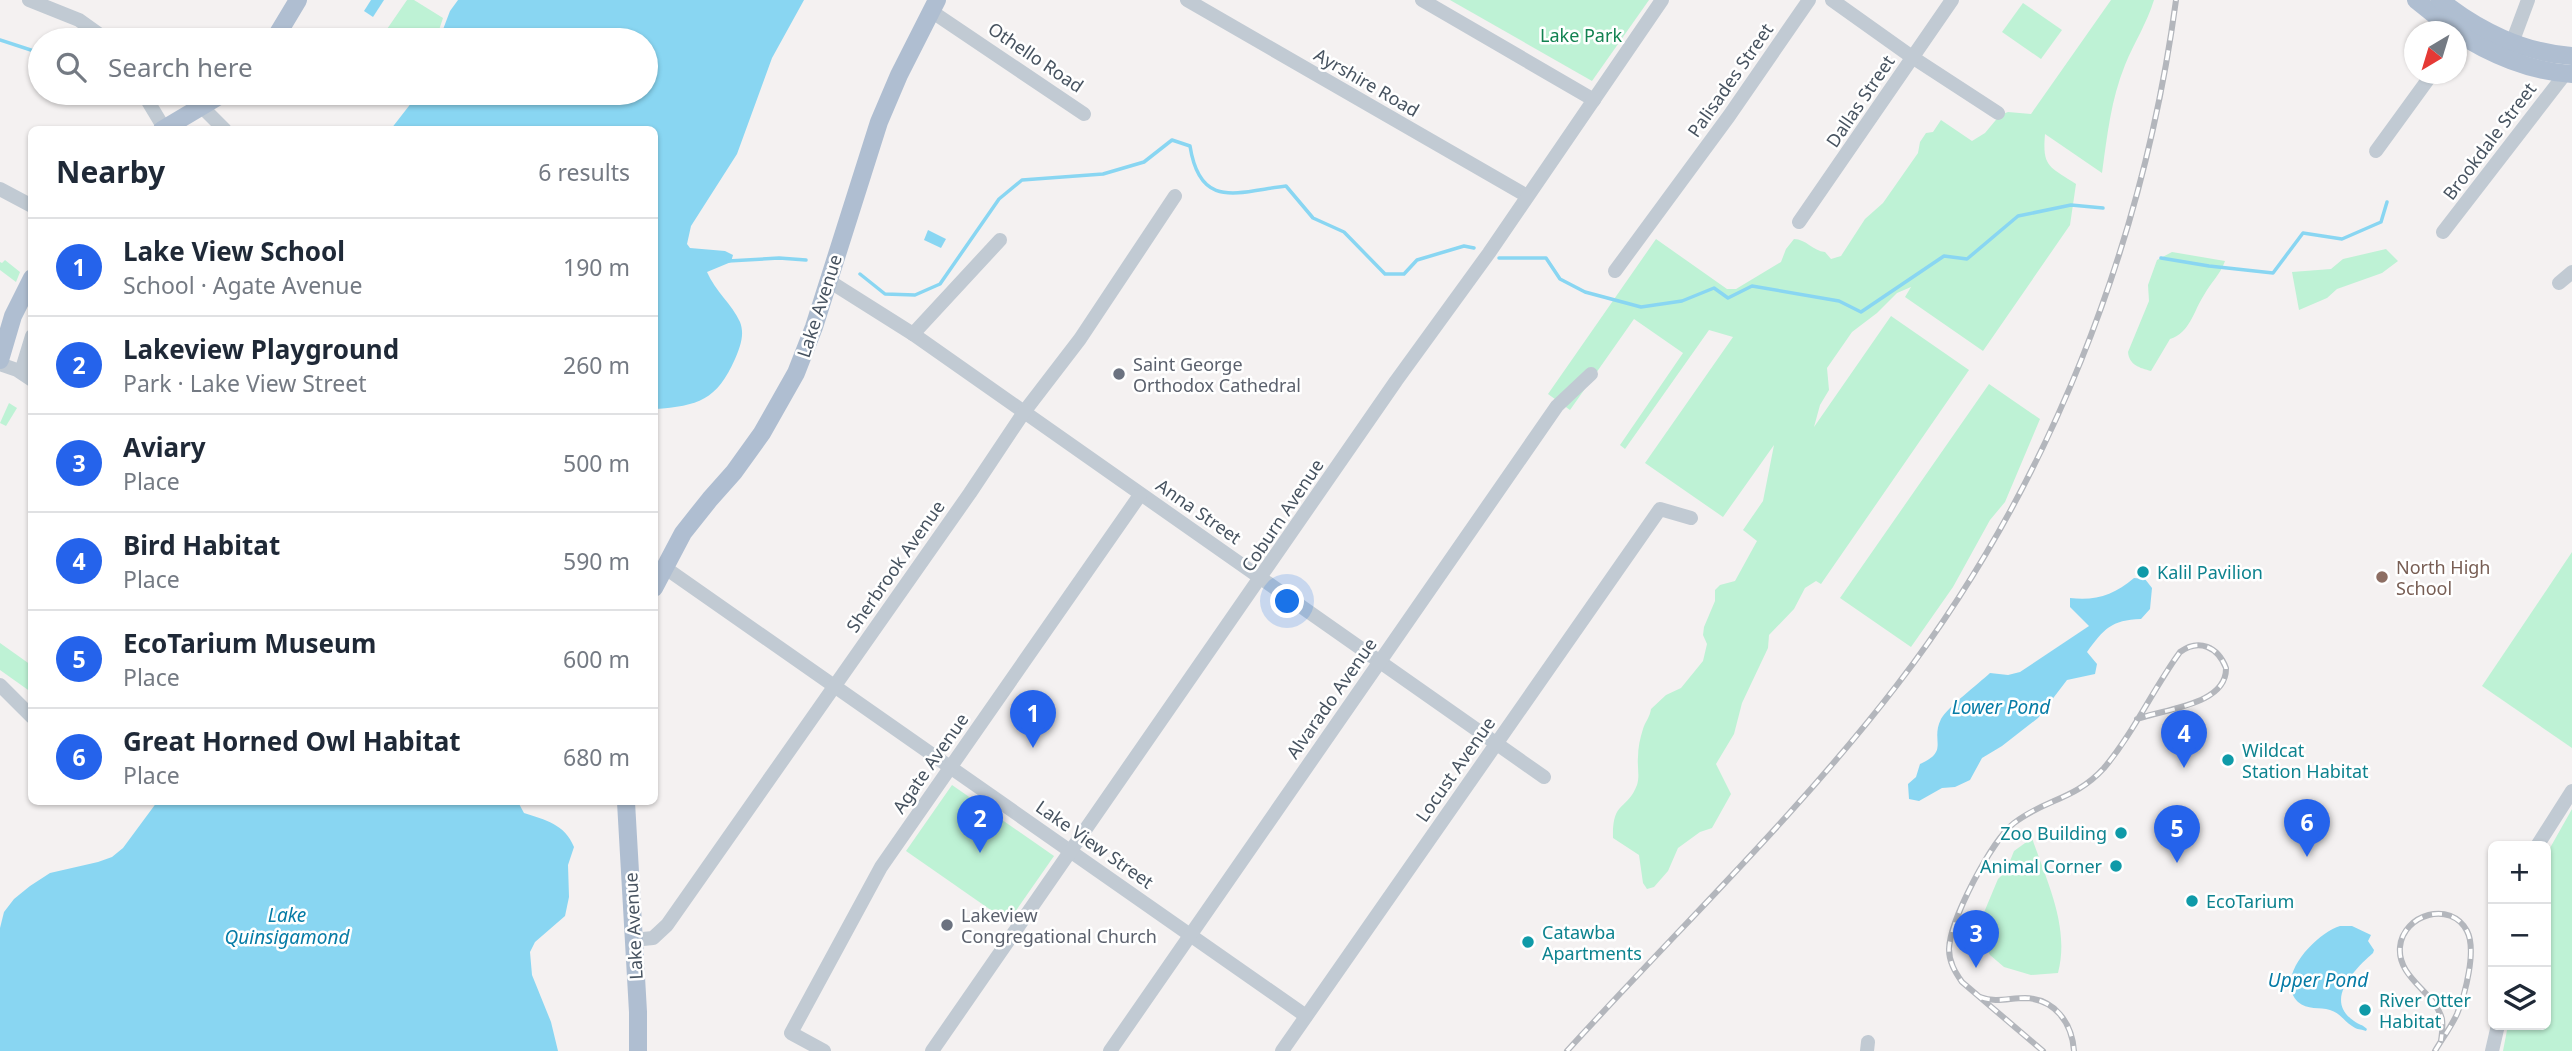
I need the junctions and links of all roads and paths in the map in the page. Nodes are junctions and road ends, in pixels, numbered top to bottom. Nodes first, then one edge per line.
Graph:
1 (29, 0) edge
2 (298, 0) edge
3 (1187, 0) edge
4 (1422, 0) edge
5 (1662, 0) edge
6 (1809, 0) edge
7 (1832, 0) edge
8 (1952, 0) edge
9 (2416, 0) edge
10 (2440, 0) edge
11 (2528, 0) edge
12 (934, 5) edge
13 (2441, 21) edge
14 (90, 28) edge
15 (281, 28) edge
16 (2467, 38) edge
17 (2510, 50) junction
18 (2572, 56) edge
19 (1912, 57) junction
20 (2568, 74) edge
21 (2425, 84) edge
22 (1594, 100) junction
23 (150, 105) edge
24 (205, 105) edge
25 (202, 107) junction
26 (1997, 113) dead end
27 (1084, 114) dead end
28 (161, 126) edge
29 (168, 126) edge
30 (221, 126) edge
31 (2376, 151) dead end
32 (0, 189) edge
33 (1175, 197) dead end
34 (1527, 197) junction
35 (28, 204) edge
36 (1799, 222) dead end
37 (2443, 232) dead end
38 (1000, 240) dead end
39 (1615, 271) dead end
40 (2572, 272) edge
41 (829, 281) junction
42 (2559, 283) dead end
43 (28, 286) edge
44 (913, 334) junction
45 (0, 362) edge
46 (1591, 374) dead end
47 (26, 376) edge
48 (1024, 412) junction
49 (1140, 495) junction
50 (1691, 518) dead end
51 (664, 567) junction
52 (1261, 578) junction
53 (658, 580) edge
54 (1381, 660) junction
55 (0, 685) edge
56 (834, 685) junction
57 (28, 714) edge
58 (1497, 743) junction
59 (951, 766) junction
60 (1544, 777) dead end
61 (2572, 791) edge
62 (626, 805) edge
63 (2539, 841) edge
64 (1071, 851) junction
65 (1190, 935) junction
66 (633, 940) junction
67 (1306, 1016) junction
68 (2497, 1030) edge
69 (638, 1051) edge
70 (824, 1051) edge
71 (932, 1051) edge
72 (1110, 1051) edge
73 (1282, 1051) edge
74 (2492, 1051) edge

1 - 14 street
2 - 15 main road
3 - 34 street, Ayrshire Road
4 - 22 street
5 - 22 street, Coburn Avenue
6 - 39 street, Palisades Street
7 - 19 street
8 - 19 street, Dallas Street
9 - 13 main road
10 - 17 main road
11 - 17 street
12 - 27 street, Othello Road
12 - 41 main road, Lake Avenue
16 - 17 main road
17 - 18 main road
17 - 20 main road
19 - 26 street
19 - 36 street, Dallas Street
20 - 37 street, Brookdale Street
21 - 31 street
22 - 34 street, Coburn Avenue
23 - 28 street
24 - 25 main road
25 - 29 main road
25 - 30 street
32 - 35 street
33 - 48 street, Sherbrook Avenue
34 - 52 street, Coburn Avenue
38 - 44 street
40 - 42 street
41 - 44 street, Anna Street
41 - 51 main road, Lake Avenue
43 - 45 main road
44 - 48 street, Anna Street
45 - 47 street
46 - 54 street, Alvarado Avenue
48 - 49 street, Anna Street
48 - 56 street, Sherbrook Avenue
49 - 52 street, Anna Street
49 - 59 street, Agate Avenue
50 - 58 street, Locust Avenue
51 - 53 main road, Lake Avenue
51 - 56 street
52 - 54 street, Anna Street
52 - 64 street, Coburn Avenue
54 - 58 street, Anna Street
54 - 65 street, Alvarado Avenue
55 - 57 street
56 - 59 street, Lake View Street
56 - 66 street, Sherbrook Avenue
58 - 60 street, Anna Street
58 - 67 street, Locust Avenue
59 - 64 street, Lake View Street
59 - 70 street, Agate Avenue
61 - 63 street
62 - 66 main road, Lake Avenue
64 - 65 street, Lake View Street
64 - 71 street, Coburn Avenue
65 - 67 street, Lake View Street
65 - 72 street, Alvarado Avenue
66 - 69 main road, Lake Avenue
67 - 73 street, Locust Avenue
68 - 74 street

